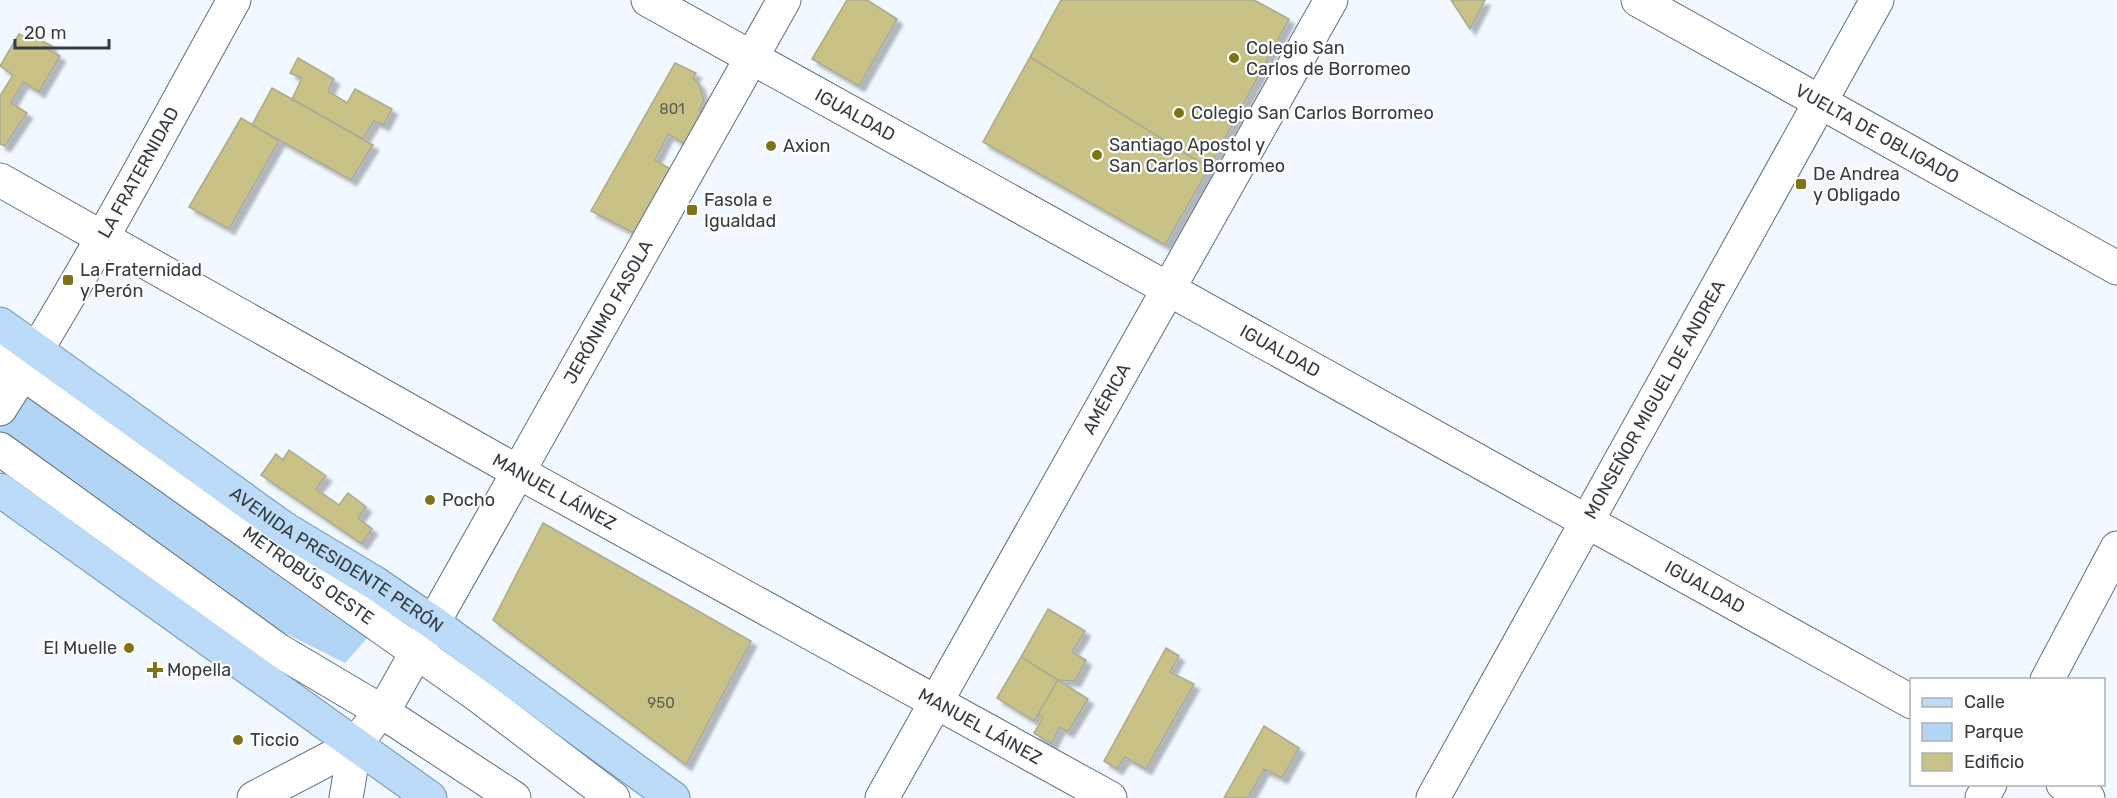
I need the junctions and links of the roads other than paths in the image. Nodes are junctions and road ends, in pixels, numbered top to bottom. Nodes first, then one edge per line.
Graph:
1 (234, 0) edge
2 (648, 0) edge
3 (784, 0) edge
4 (1330, 0) edge
5 (1638, 0) edge
6 (1877, 0) edge
7 (752, 58) junction
8 (1821, 101) junction
9 (0, 180) edge
10 (102, 238) junction
11 (2117, 268) edge
12 (1168, 291) junction
13 (0, 324) edge
14 (20, 361) edge
15 (0, 409) edge
16 (0, 448) edge
17 (520, 472) junction
18 (0, 489) edge
19 (1585, 522) junction
20 (2117, 548) edge
21 (435, 624) junction
22 (417, 654) junction
23 (2048, 678) edge
24 (1910, 701) edge
25 (937, 702) junction
26 (381, 711) junction
27 (355, 745) junction
28 (2067, 786) edge
29 (254, 798) edge
30 (346, 798) edge
31 (430, 798) edge
32 (514, 798) edge
33 (613, 798) edge
34 (673, 798) edge
35 (882, 798) edge
36 (1110, 798) edge
37 (1433, 798) edge
38 (2088, 798) edge

1 - 10 street, LA FRATERNIDAD
2 - 7 street, IGUALDAD
3 - 7 street, JERÓNIMO FASOLA
4 - 12 street, AMÉRICA
5 - 8 street, VUELTA DE OBLIGADO
6 - 8 street, MONSEÑOR MIGUEL DE ANDREA
7 - 12 street, IGUALDAD
7 - 17 street, JERÓNIMO FASOLA
8 - 11 street, VUELTA DE OBLIGADO
8 - 19 street, MONSEÑOR MIGUEL DE ANDREA
9 - 10 street, MANUEL LÁINEZ
10 - 14 street, LA FRATERNIDAD
10 - 17 street, MANUEL LÁINEZ
12 - 19 street, IGUALDAD
12 - 25 street, AMÉRICA
13 - 14 main road, AVENIDA PRESIDENTE PERÓN
14 - 15 street, LA FRATERNIDAD
14 - 21 main road, AVENIDA PRESIDENTE PERÓN
14 - 22 street, METROBÚS OESTE
16 - 26 street
17 - 21 street, JERÓNIMO FASOLA
17 - 25 street, MANUEL LÁINEZ
18 - 27 main road
19 - 24 street, IGUALDAD
19 - 37 street, MONSEÑOR MIGUEL DE ANDREA
20 - 23 street
21 - 22 street, JERÓNIMO FASOLA
21 - 34 main road, AVENIDA PRESIDENTE PERÓN
22 - 26 street, JERÓNIMO FASOLA
22 - 33 street, METROBÚS OESTE
25 - 35 street, AMÉRICA
25 - 36 street, MANUEL LÁINEZ
26 - 27 street, JERÓNIMO FASOLA
26 - 32 street
27 - 29 street
27 - 30 street
27 - 31 main road
28 - 38 street

